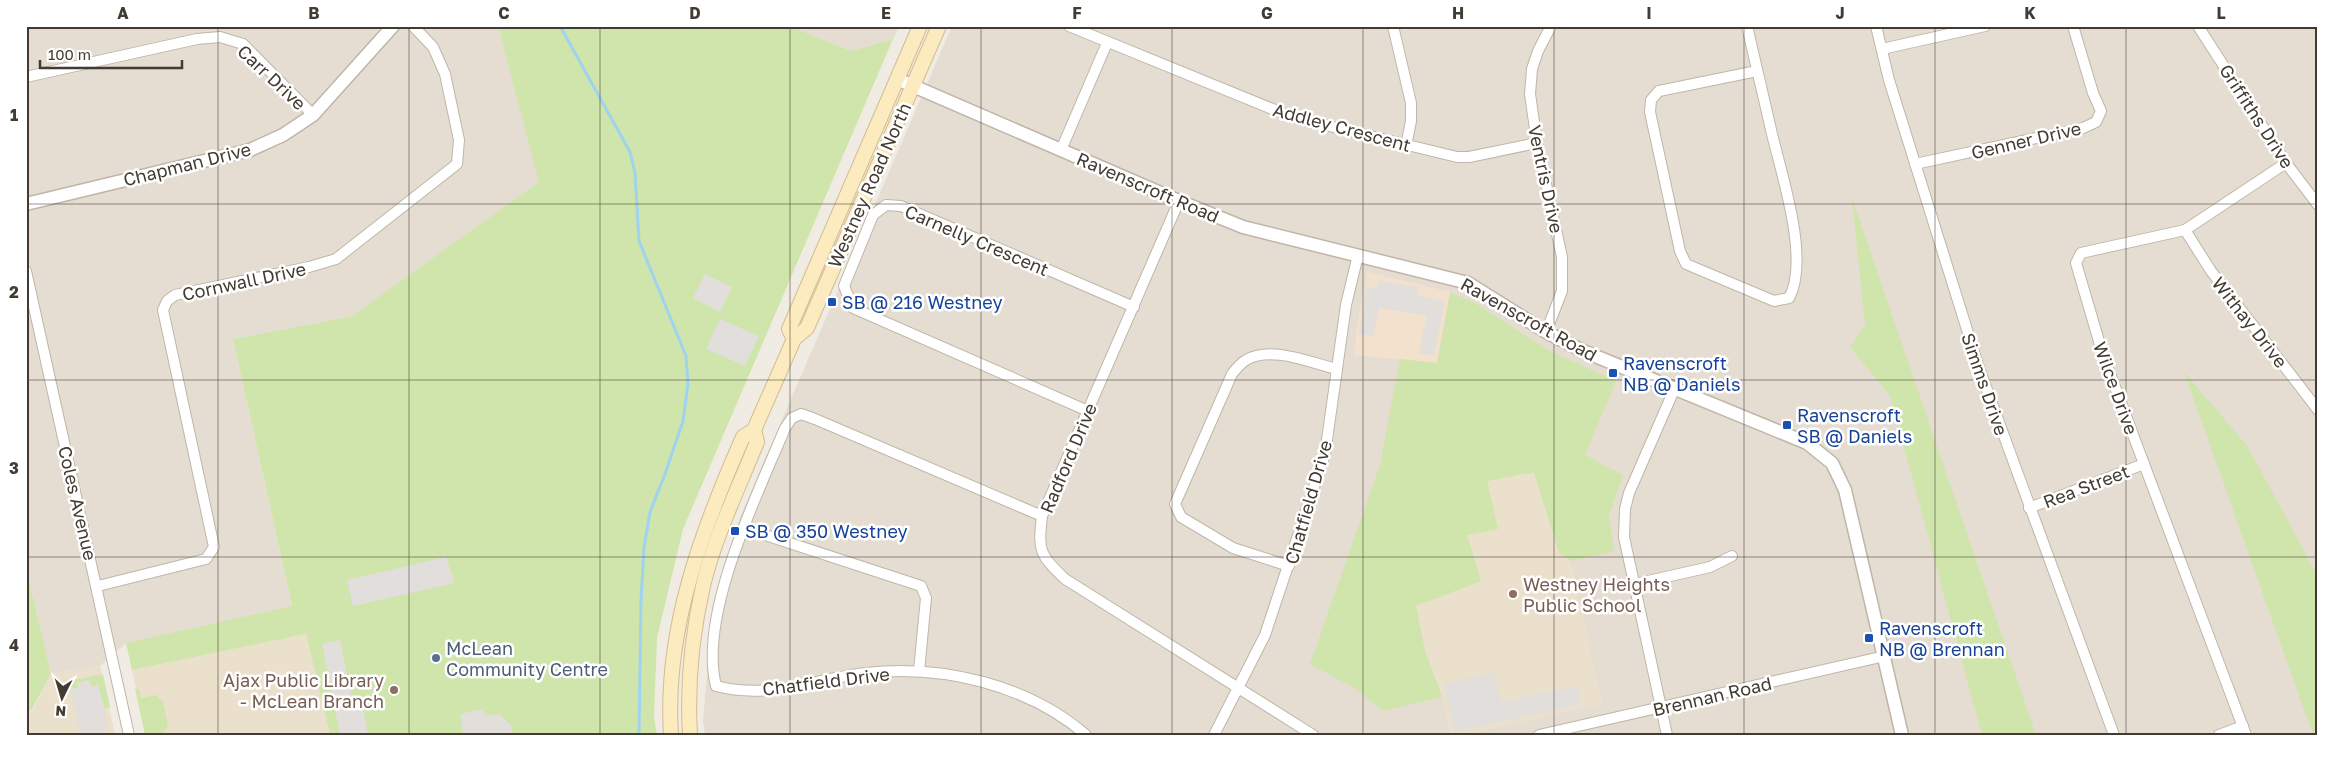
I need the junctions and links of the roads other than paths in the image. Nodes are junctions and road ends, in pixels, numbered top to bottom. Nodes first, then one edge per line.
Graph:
1 (393, 26) edge
2 (413, 26) edge
3 (920, 26) edge
4 (939, 26) edge
5 (1069, 26) edge
6 (1393, 26) edge
7 (1550, 26) edge
8 (1746, 26) edge
9 (1876, 26) edge
10 (1985, 26) edge
11 (2073, 26) edge
12 (2198, 26) edge
13 (1107, 43) junction
14 (1882, 49) junction
15 (1757, 71) junction
16 (26, 77) edge
17 (897, 79) junction
18 (913, 85) junction
19 (312, 115) junction
20 (1537, 143) junction
21 (1406, 146) junction
22 (1061, 150) junction
23 (2286, 163) junction
24 (1915, 164) junction
25 (1179, 202) junction
26 (26, 204) edge
27 (2318, 205) edge
28 (2185, 230) junction
29 (1358, 255) junction
30 (26, 271) edge
31 (1134, 307) junction
32 (1546, 332) junction
33 (794, 339) junction
34 (1337, 369) junction
35 (1674, 390) junction
36 (2318, 410) edge
37 (1088, 411) junction
38 (754, 430) junction
39 (2144, 464) junction
40 (2029, 508) junction
41 (1042, 516) junction
42 (744, 528) junction
43 (1732, 556) dead end
44 (1289, 566) junction
45 (1635, 584) junction
46 (98, 586) junction
47 (1886, 656) junction
48 (918, 671) junction
49 (1237, 689) junction
50 (1661, 707) junction
51 (2244, 730) edge
52 (129, 735) edge
53 (671, 735) edge
54 (690, 735) edge
55 (1086, 735) edge
56 (1214, 735) edge
57 (1313, 735) edge
58 (1539, 735) edge
59 (1667, 735) edge
60 (1902, 735) edge
61 (2114, 735) edge
62 (2219, 735) edge

1 - 19 street, Chapman Drive
2 - 46 street, Cornwall Drive
3 - 17 main road, Westney Road North
4 - 18 main road, Westney Road North
5 - 13 street, Addley Crescent
6 - 21 street
7 - 20 street, Ventris Drive
8 - 15 street
9 - 14 street, Simms Drive
10 - 14 street
11 - 24 street, Genner Drive
12 - 23 street, Griffiths Drive
13 - 21 street, Addley Crescent
13 - 22 street
14 - 24 street, Simms Drive
15 - 15 street
16 - 19 street, Carr Drive
17 - 18 street, Ravenscroft Road
17 - 33 main road, Westney Road North
18 - 22 street, Ravenscroft Road
18 - 33 main road, Westney Road North
19 - 26 street, Chapman Drive
20 - 21 street, Addley Crescent
20 - 32 street, Ventris Drive
22 - 25 street, Ravenscroft Road
23 - 27 street, Griffiths Drive
23 - 28 street, Wilce Drive
24 - 40 street, Simms Drive
25 - 29 street, Ravenscroft Road
25 - 31 street, Radford Drive
28 - 36 street, Withay Drive
28 - 39 street, Wilce Drive
29 - 32 street, Ravenscroft Road
29 - 34 street, Chatfield Drive
30 - 46 street, Coles Avenue
31 - 37 street, Radford Drive
31 - 37 street, Carnelly Crescent
32 - 35 street, Ravenscroft Road
33 - 38 main road, Westney Road North
34 - 44 street, Chatfield Drive
34 - 44 street
35 - 45 street
35 - 47 street, Ravenscroft Road
37 - 41 street, Radford Drive
38 - 53 main road, Westney Road North
38 - 54 main road, Westney Road North
39 - 40 street, Rea Street
39 - 51 street, Wilce Drive
40 - 61 street, Simms Drive
41 - 42 street, Chatfield Drive
41 - 49 street, Radford Drive
42 - 48 street
42 - 48 street, Chatfield Drive
43 - 45 street
44 - 49 street, Chatfield Drive
45 - 50 street
46 - 52 street, Coles Avenue
47 - 50 street, Brennan Road
47 - 60 street, Ravenscroft Road
48 - 55 street, Chatfield Drive
49 - 56 street, Chatfield Drive
49 - 57 street, Radford Drive
50 - 58 street, Brennan Road
50 - 59 street
51 - 62 street

